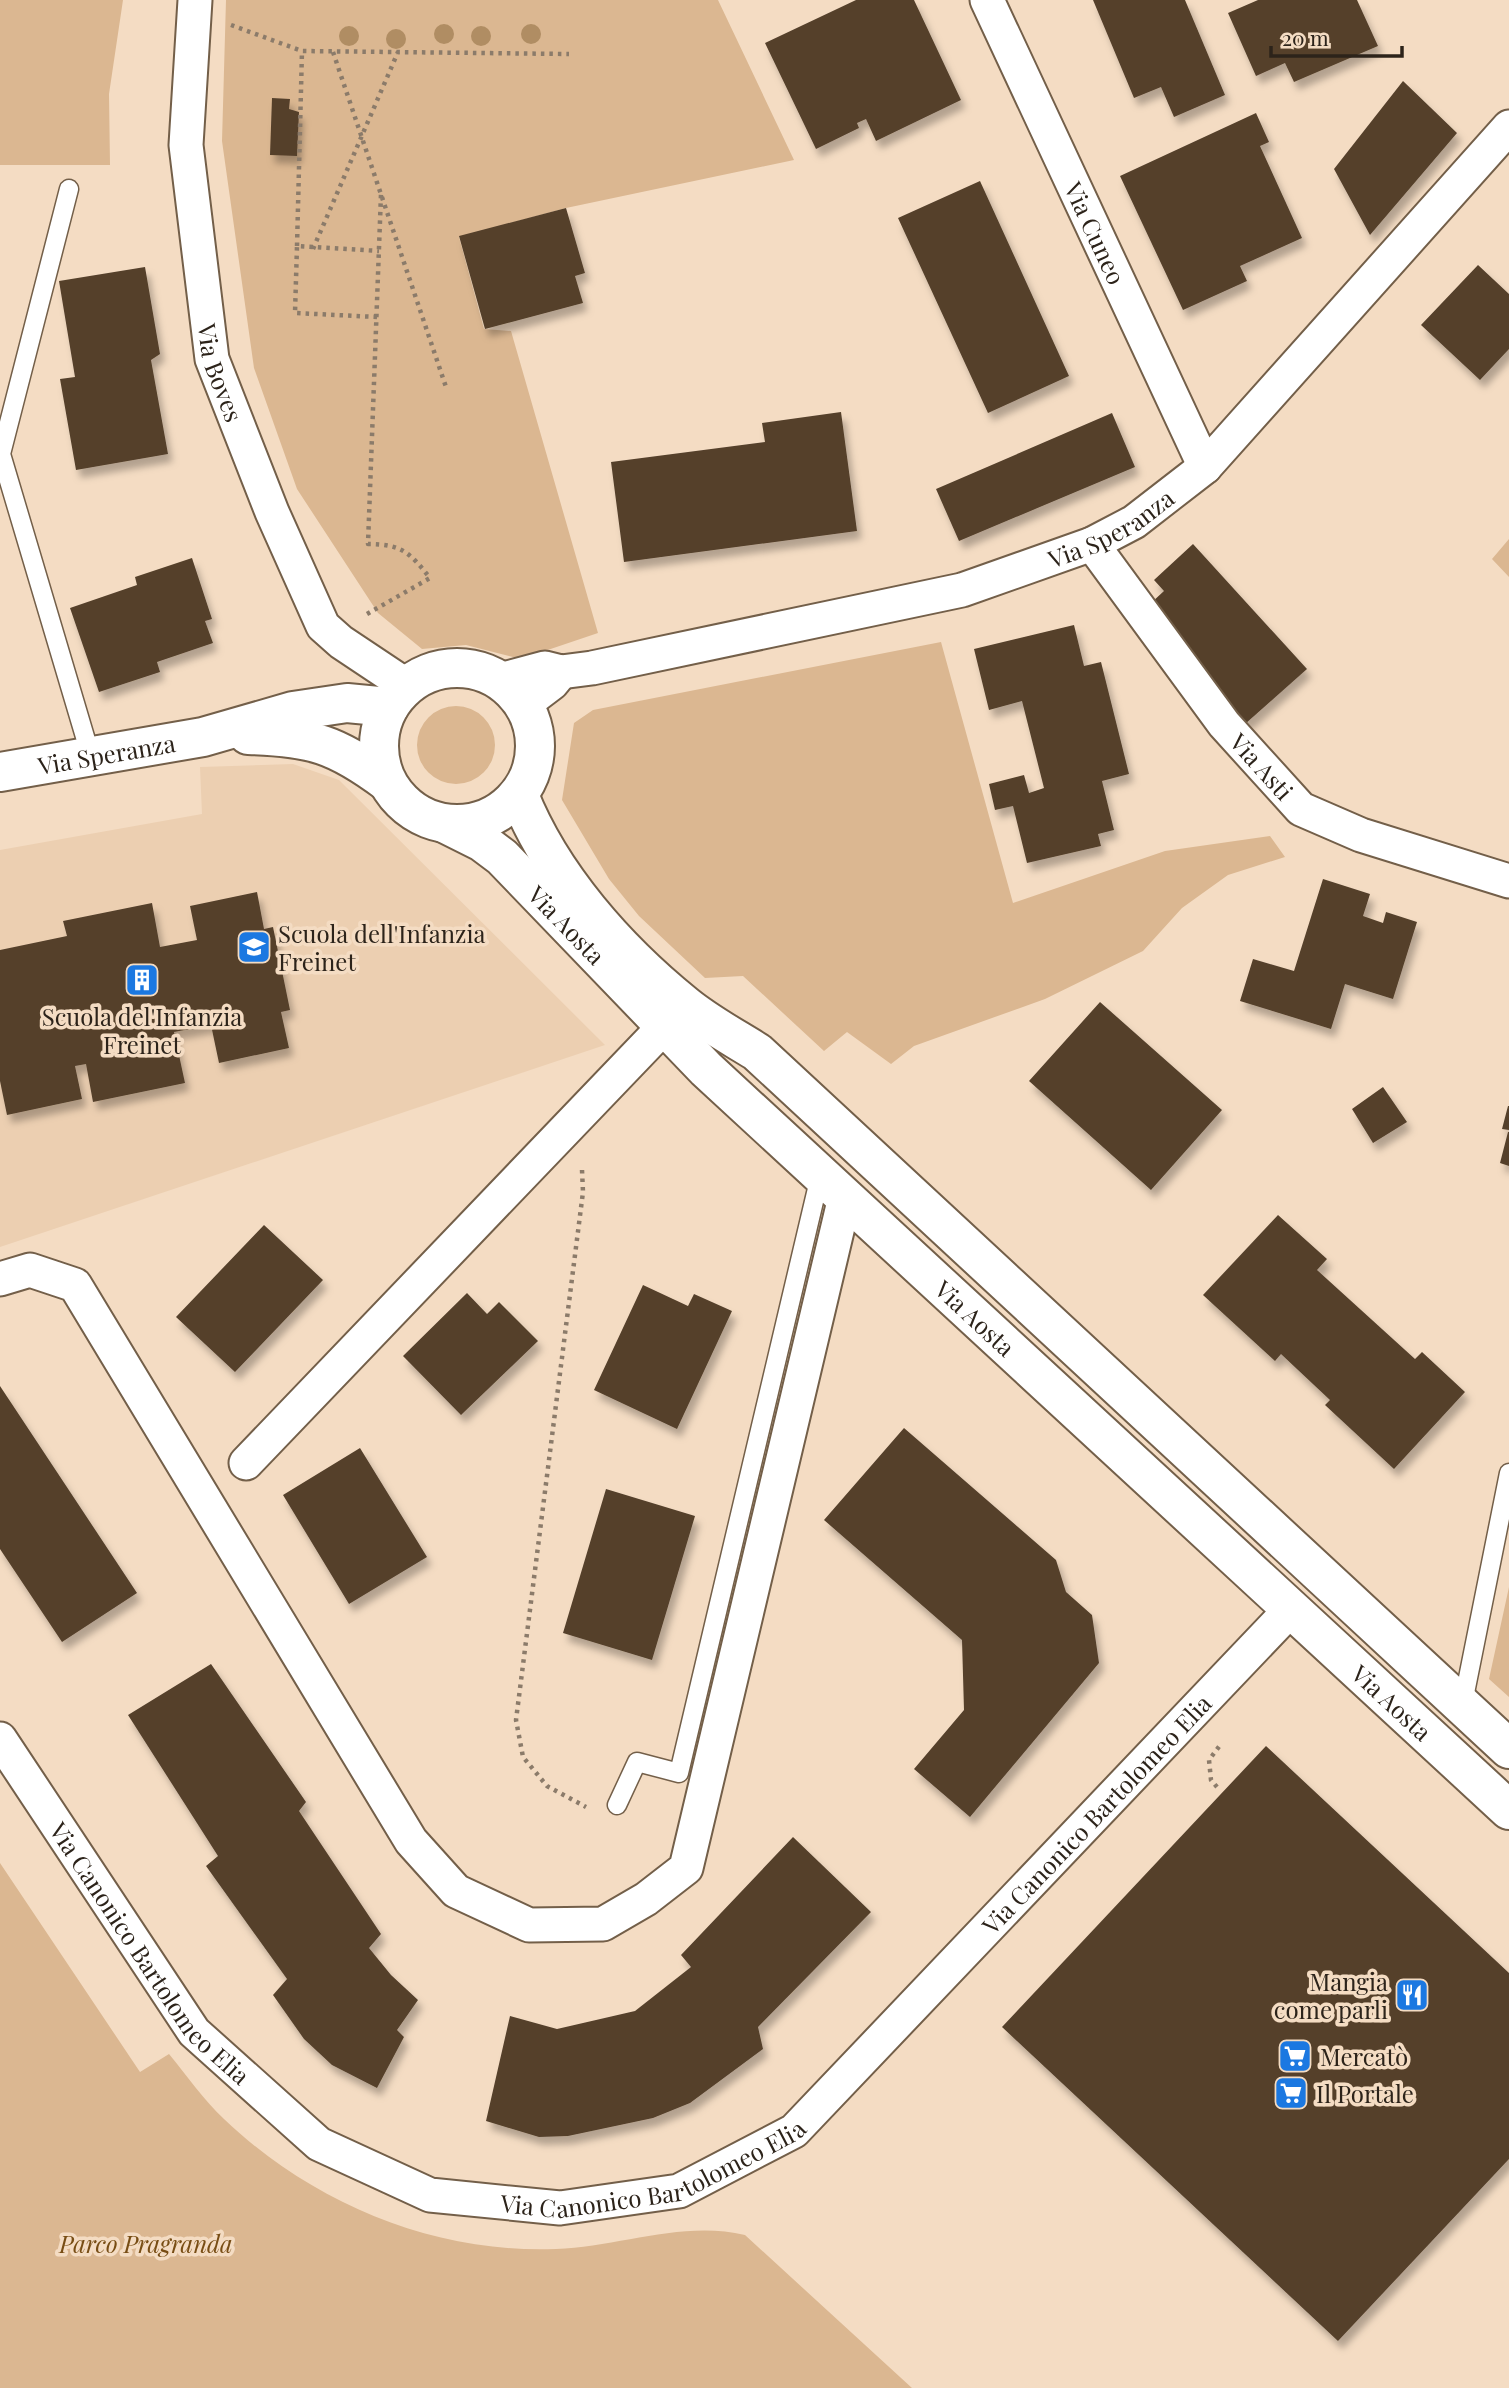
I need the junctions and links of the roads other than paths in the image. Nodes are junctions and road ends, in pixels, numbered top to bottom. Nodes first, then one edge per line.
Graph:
1 (195, 0) edge
2 (987, 0) edge
3 (1509, 127) edge
4 (69, 189) dead end
5 (1205, 467) junction
6 (1093, 544) junction
7 (511, 692) junction
8 (398, 696) junction
9 (215, 735) junction
10 (90, 757) junction
11 (0, 772) edge
12 (387, 782) junction
13 (519, 795) junction
14 (446, 824) junction
15 (1509, 881) edge
16 (675, 1016) junction
17 (832, 1186) junction
18 (0, 1279) edge
19 (246, 1463) dead end
20 (1509, 1474) edge
21 (1291, 1609) junction
22 (1463, 1703) junction
23 (0, 1739) edge
24 (1509, 1749) edge
25 (617, 1805) road end
26 (1509, 1810) edge

1 - 8 street, Via Boves
2 - 5 street, Via Cuneo
3 - 5 street, Via Speranza
4 - 10 lane
5 - 6 street, Via Speranza
6 - 7 street, Via Speranza
6 - 15 street, Via Asti
7 - 8 street
7 - 13 street
8 - 9 street, Via Speranza
8 - 12 street
9 - 10 street, Via Speranza
9 - 12 street, Via Speranza
10 - 11 street, Via Speranza
12 - 14 street
13 - 14 street
13 - 16 street, Via Aosta
14 - 16 street, Via Aosta
16 - 17 street, Via Aosta
16 - 19 street
16 - 22 street, Via Aosta
17 - 18 street
17 - 21 street, Via Aosta
17 - 25 lane
20 - 22 lane
21 - 23 street, Via Canonico Bartolomeo Elia
21 - 26 street, Via Aosta
22 - 24 street, Via Aosta

